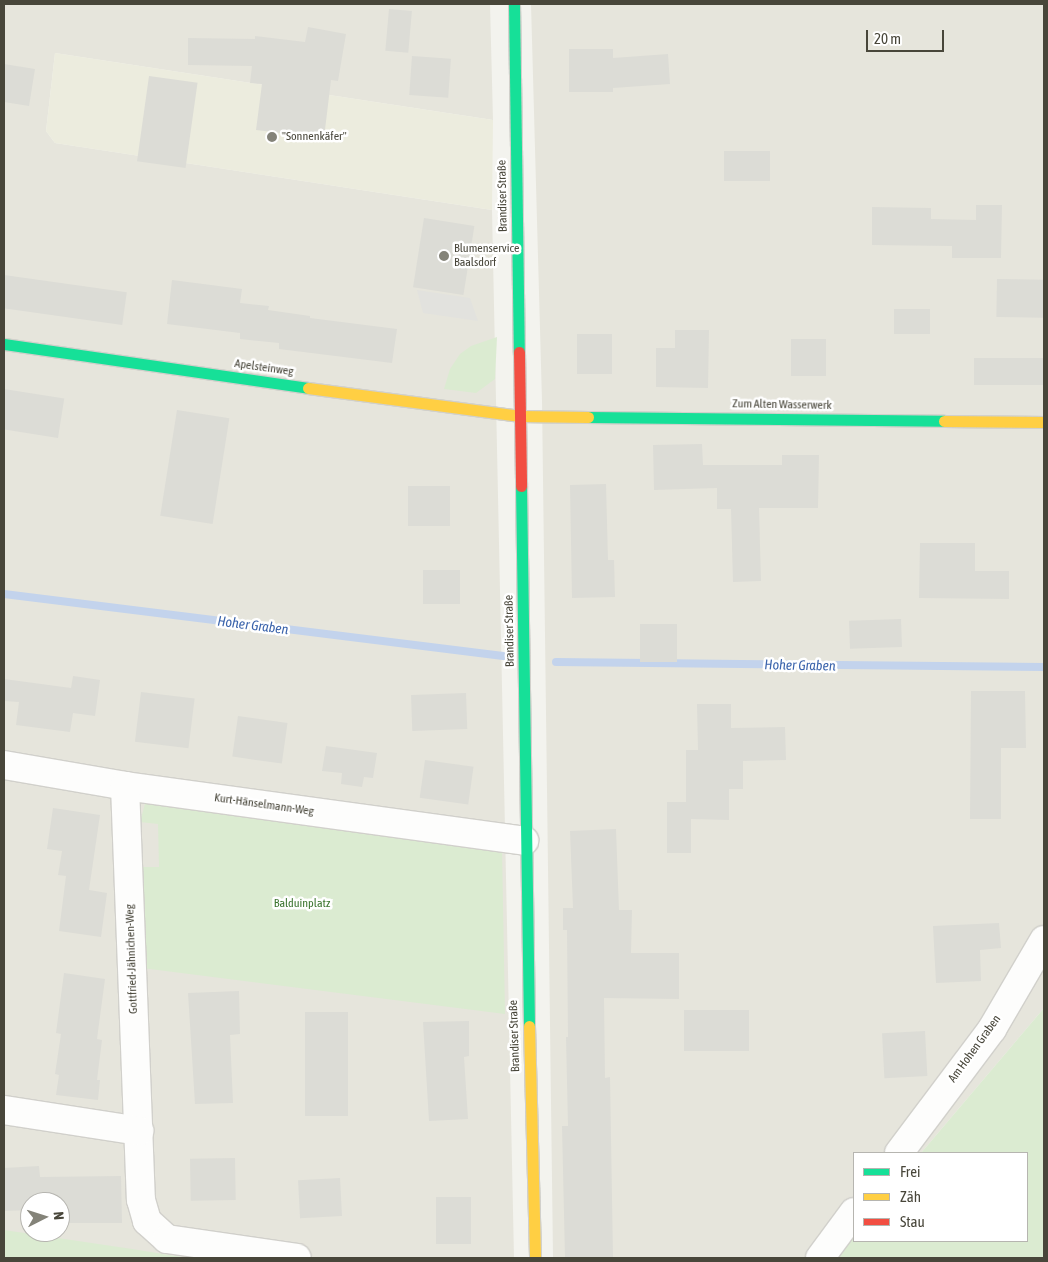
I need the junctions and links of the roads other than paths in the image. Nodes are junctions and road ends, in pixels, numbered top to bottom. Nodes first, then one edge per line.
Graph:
1 (514, 4) edge
2 (4, 344) edge
3 (520, 416) junction
4 (1044, 422) edge
5 (4, 765) edge
6 (125, 786) junction
7 (524, 841) junction
8 (1044, 940) edge
9 (4, 1110) edge
10 (139, 1131) junction
11 (900, 1152) edge
12 (853, 1213) edge
13 (297, 1258) edge
14 (535, 1258) edge
15 (820, 1258) edge

1 - 3 street, Brandiser Straße
2 - 3 street, Apelsteinweg
3 - 4 street, Zum Alten Wasserwerk
3 - 7 street, Brandiser Straße
5 - 6 street, Kurt-Hänselmann-Weg
6 - 7 street, Kurt-Hänselmann-Weg
6 - 10 street, Gottfried-Jähnichen-Weg
7 - 14 street, Brandiser Straße
8 - 11 street, Am Hohen Graben
9 - 10 street
10 - 13 street, Gottfried-Jähnichen-Weg
12 - 15 street

